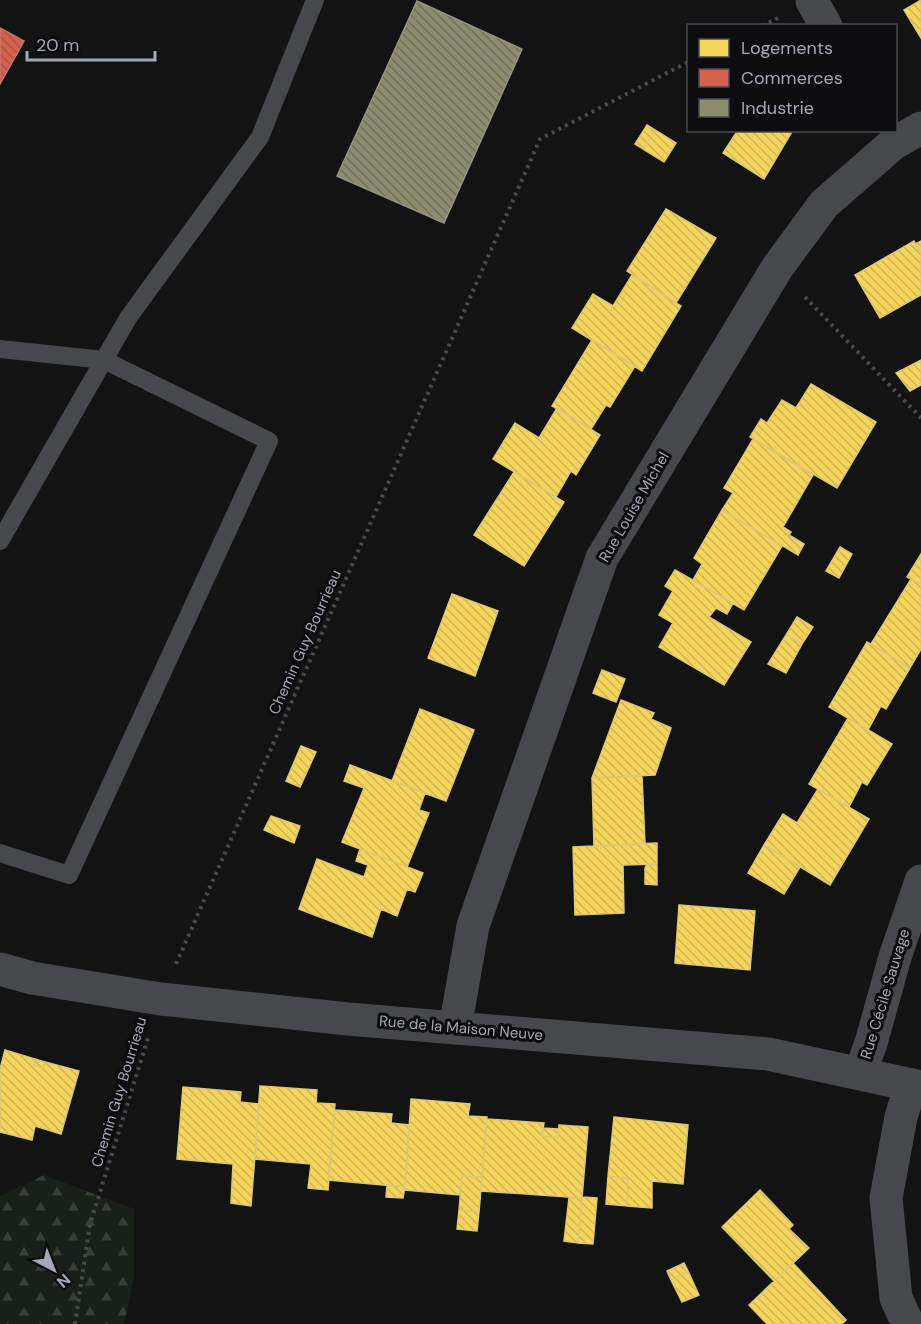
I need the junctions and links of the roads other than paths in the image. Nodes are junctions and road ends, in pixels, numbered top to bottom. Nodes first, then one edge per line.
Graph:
1 (315, 0) edge
2 (812, 0) edge
3 (825, 24) edge
4 (921, 128) edge
5 (889, 137) edge
6 (0, 349) edge
7 (104, 360) junction
8 (0, 541) edge
9 (0, 853) edge
10 (921, 881) edge
11 (0, 969) edge
12 (455, 1028) junction
13 (860, 1073) junction
14 (916, 1086) edge
15 (908, 1324) edge

1 - 7 lane
2 - 3 street
4 - 5 street, Rue Louise Michel
5 - 12 street, Rue Louise Michel
6 - 7 lane
7 - 8 lane
7 - 9 lane
10 - 13 street, Rue Cécile Sauvage
11 - 12 street, Rue de la Maison Neuve
12 - 13 street, Rue de la Maison Neuve
13 - 14 street, Rue de la Maison Neuve
14 - 15 street

